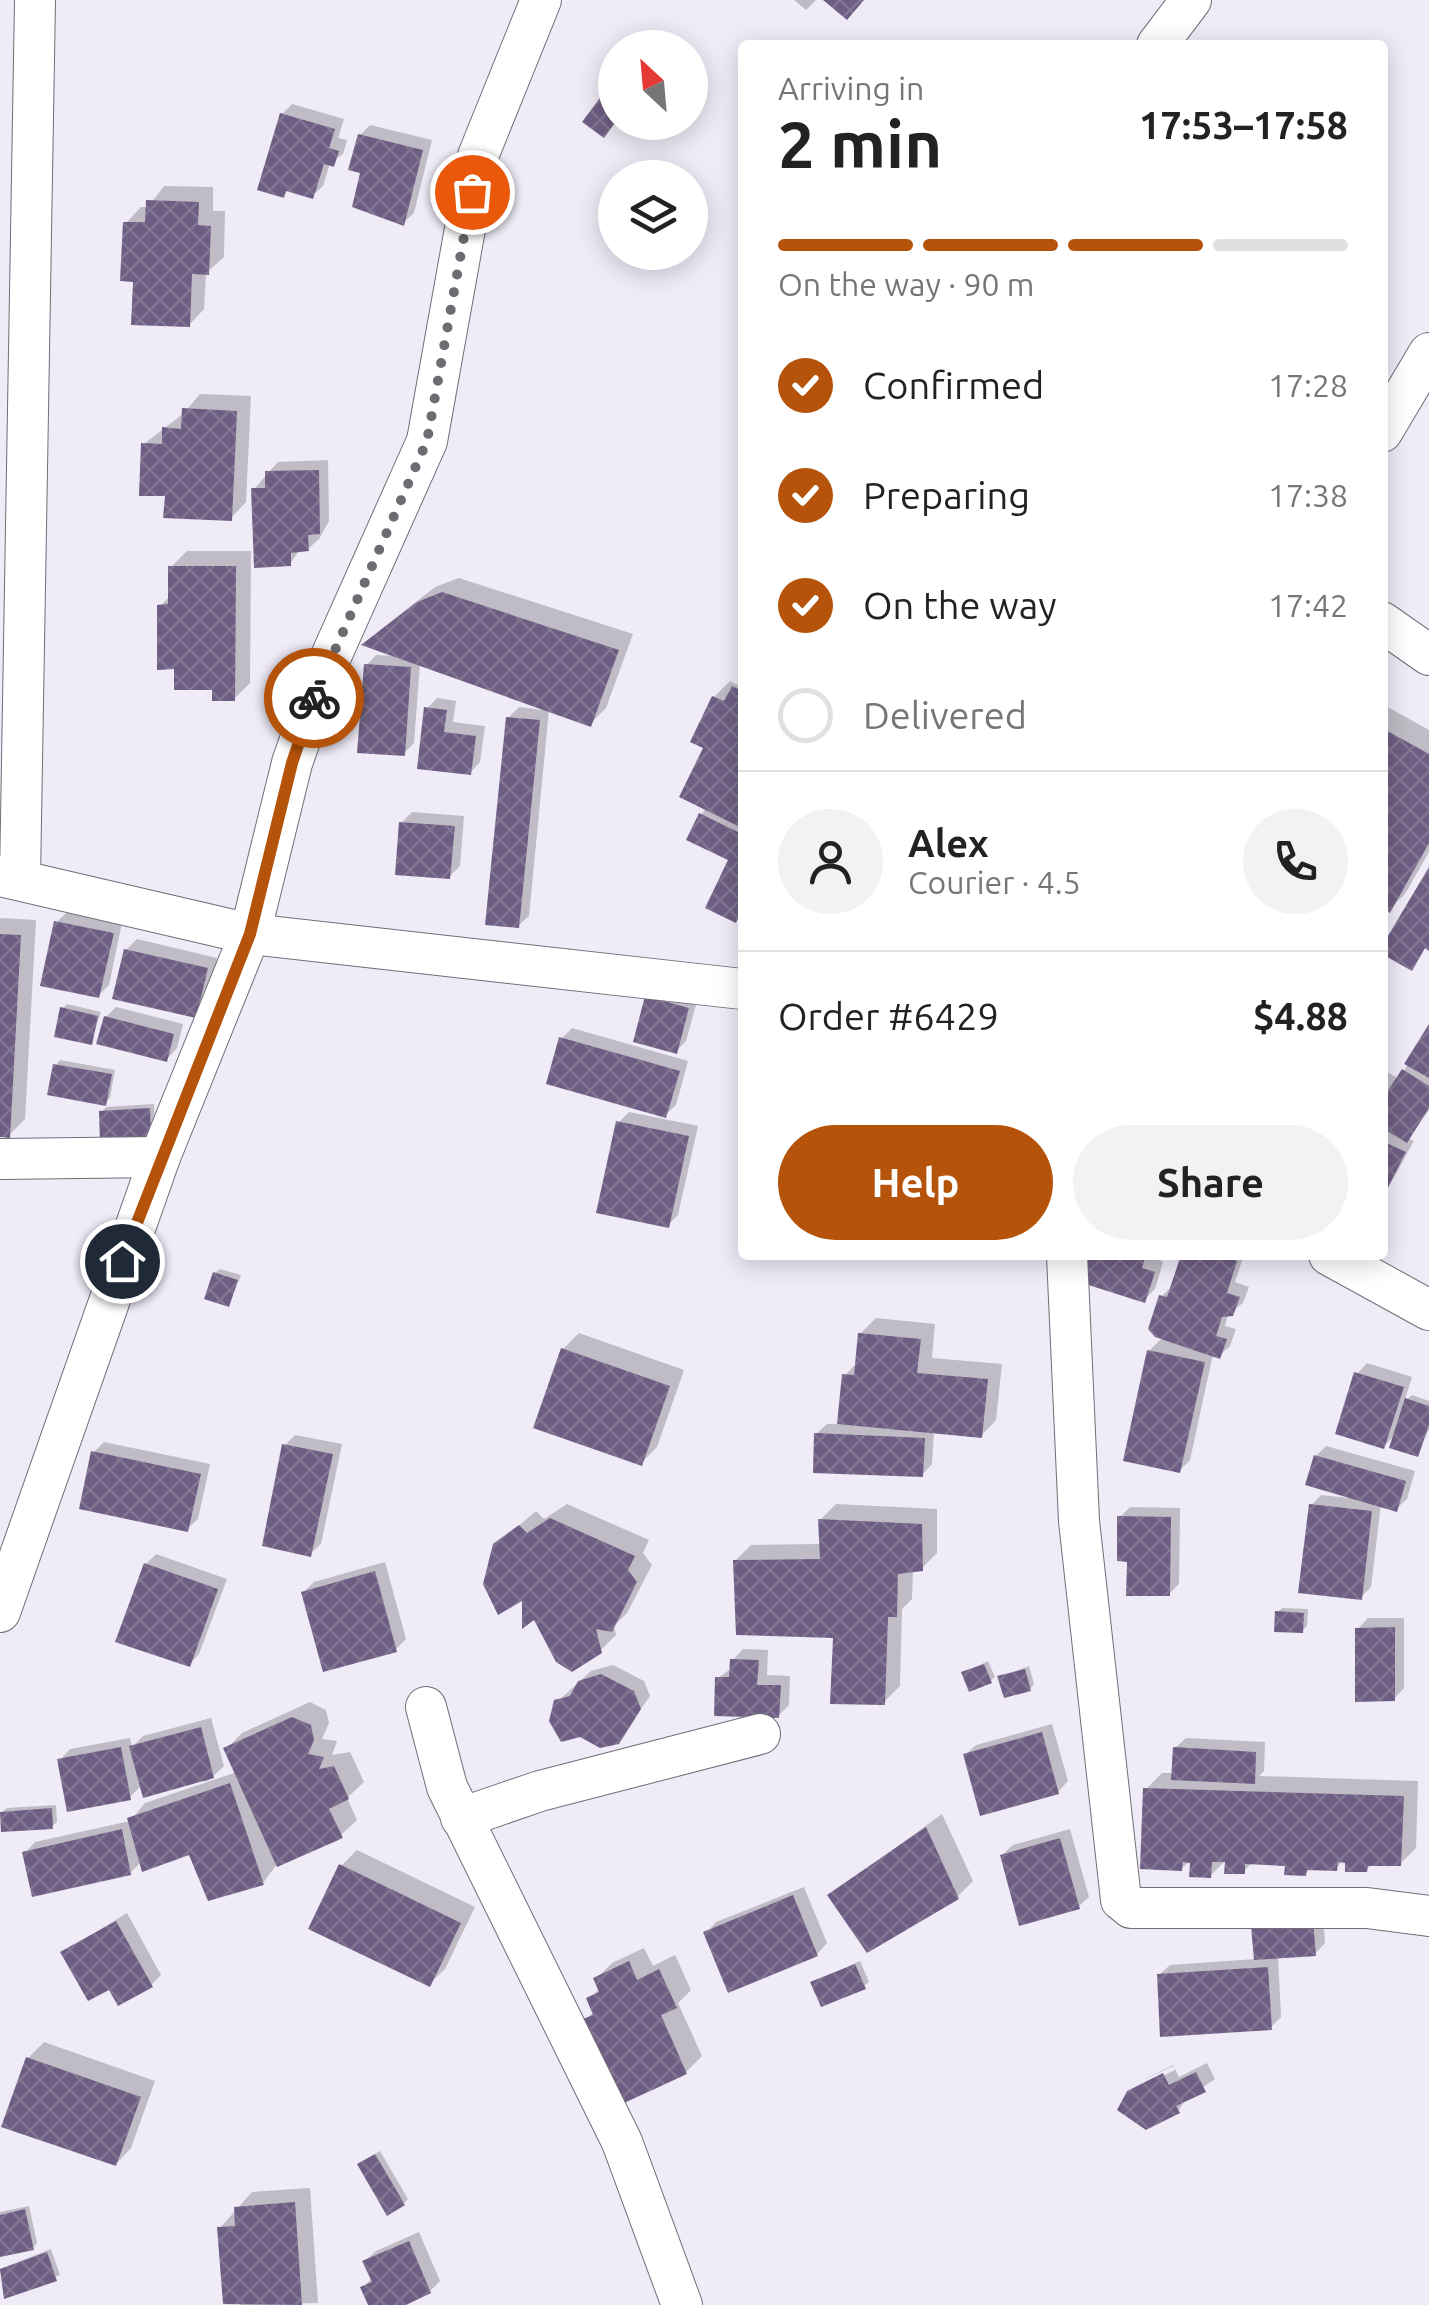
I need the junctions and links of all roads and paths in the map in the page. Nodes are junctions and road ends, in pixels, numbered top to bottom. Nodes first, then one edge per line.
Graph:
1 (35, 0) edge
2 (541, 0) edge
3 (1191, 0) edge
4 (1161, 40) edge
5 (1429, 353) edge
6 (1388, 422) edge
7 (1388, 626) edge
8 (1429, 655) edge
9 (10, 878) edge
10 (250, 934) junction
11 (738, 987) edge
12 (160, 1157) junction
13 (0, 1159) edge
14 (1067, 1260) edge
15 (1338, 1260) edge
16 (1429, 1310) edge
17 (0, 1612) edge
18 (426, 1707) dead end
19 (760, 1734) dead end
20 (461, 1818) junction
21 (1429, 1916) edge
22 (682, 2305) edge

1 - 9 street
2 - 10 street
3 - 4 street
5 - 6 street
7 - 8 street
9 - 10 street
10 - 11 street
10 - 12 street
12 - 13 street
12 - 17 street
14 - 21 street
15 - 16 street
18 - 20 street
19 - 20 street
20 - 22 street

